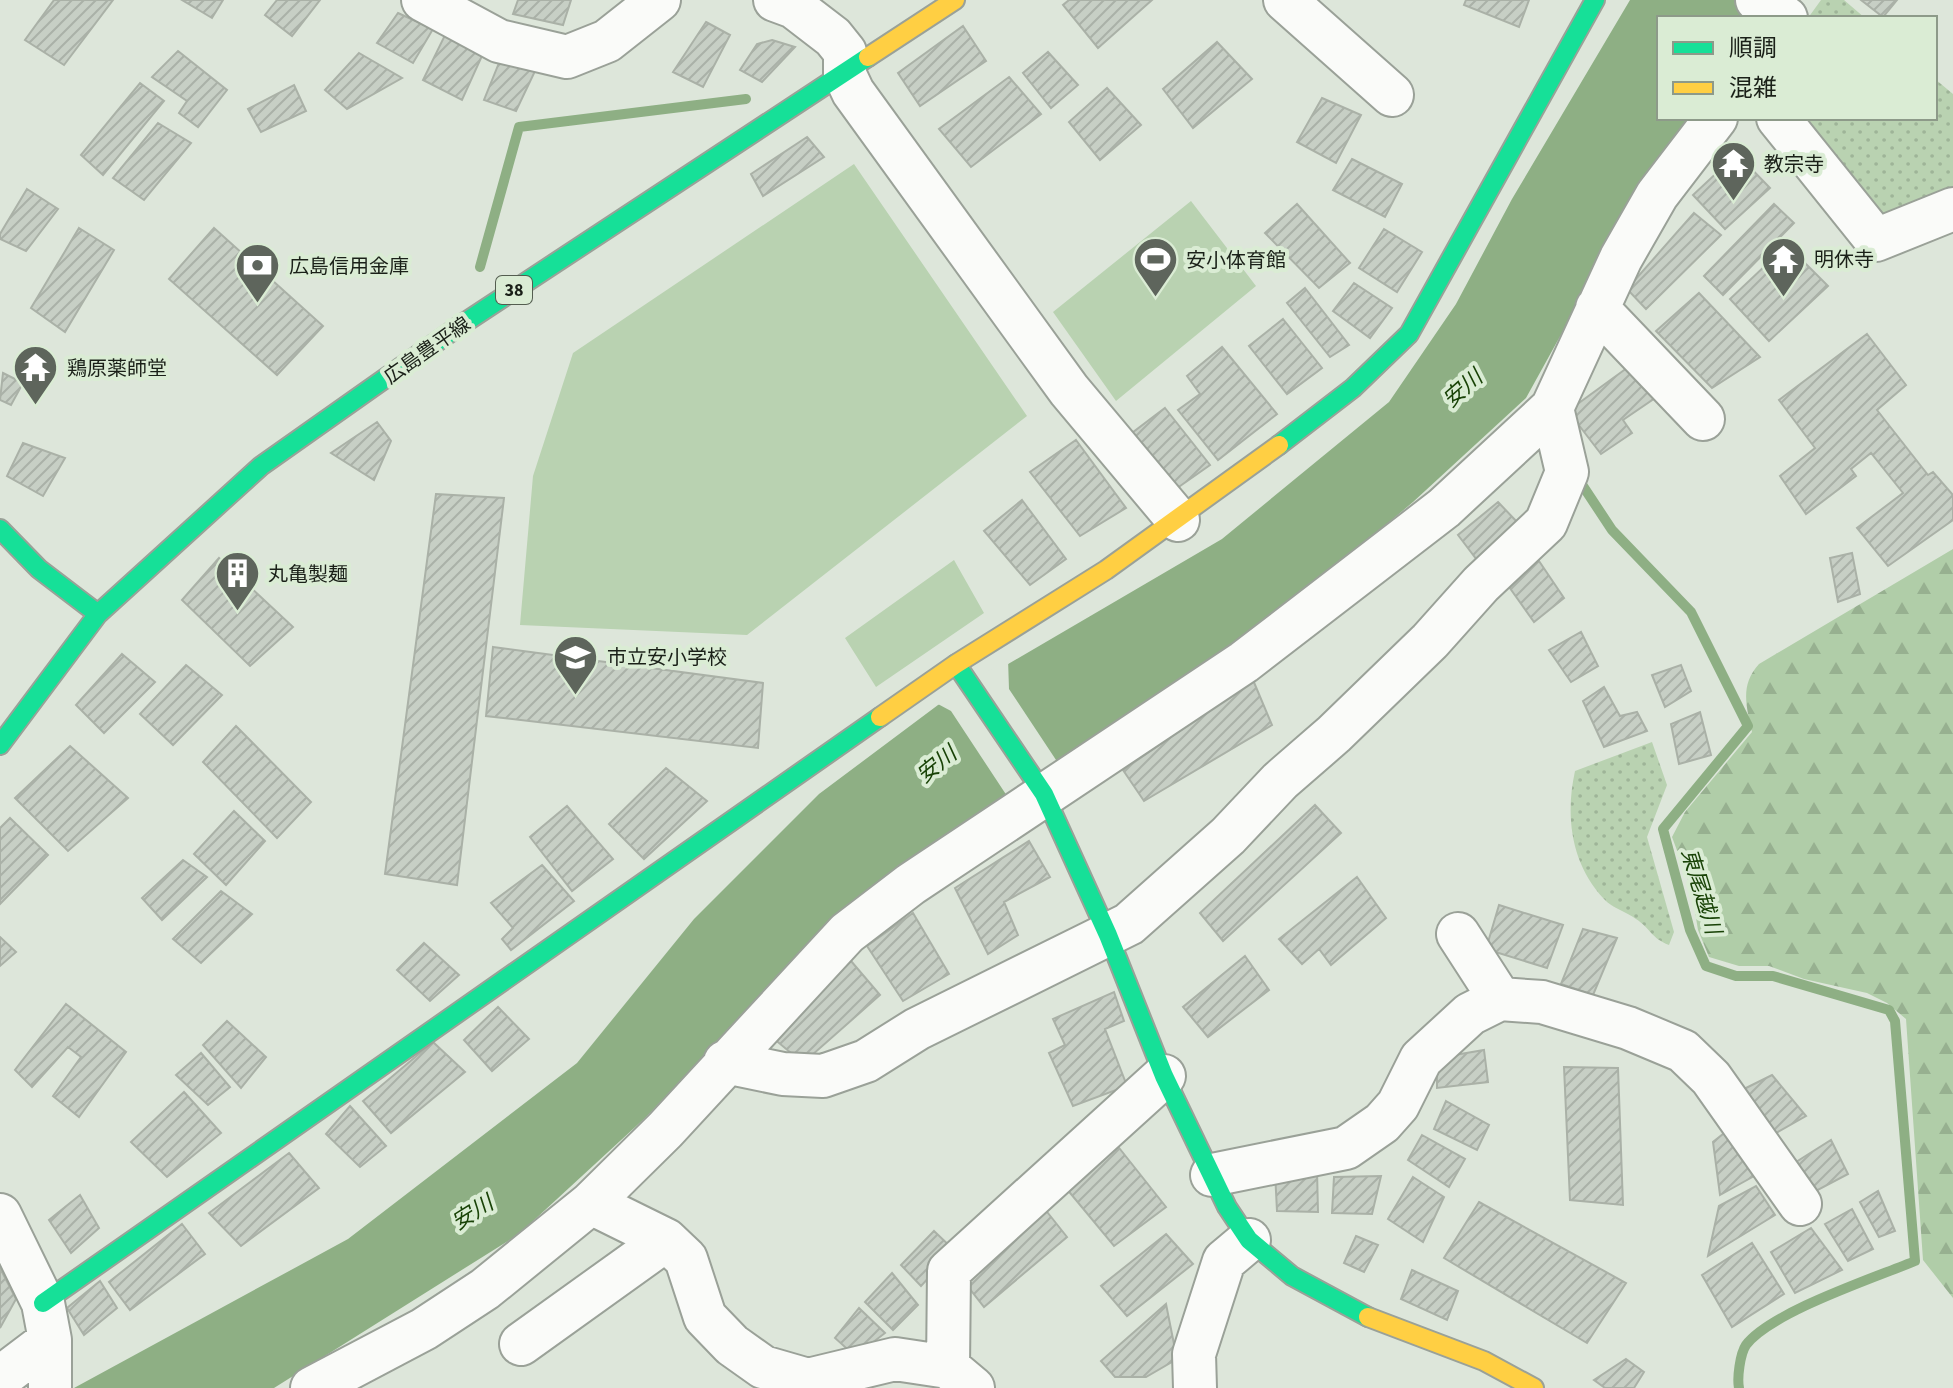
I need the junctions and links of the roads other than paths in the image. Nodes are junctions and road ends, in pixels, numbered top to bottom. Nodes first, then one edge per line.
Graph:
1 (659, 0) edge
2 (775, 0) edge
3 (955, 0) edge
4 (1285, 0) edge
5 (1595, 0) edge
6 (1757, 0) edge
7 (439, 4) edge
8 (1783, 16) edge
9 (845, 75) junction
10 (1392, 95) dead end
11 (1714, 120) edge
12 (1780, 120) edge
13 (1953, 209) edge
14 (1597, 308) junction
15 (1552, 408) junction
16 (1703, 419) dead end
17 (1178, 520) junction
18 (0, 529) edge
19 (98, 614) junction
20 (956, 664) junction
21 (0, 745) edge
22 (1044, 794) junction
23 (1458, 934) dead end
24 (1108, 935) junction
25 (1500, 999) junction
26 (725, 1062) junction
27 (1164, 1076) junction
28 (1212, 1175) junction
29 (591, 1203) junction
30 (1800, 1204) dead end
31 (0, 1215) edge
32 (666, 1240) junction
33 (1249, 1240) junction
34 (521, 1344) dead end
35 (47, 1351) edge
36 (0, 1378) edge
37 (755, 1378) edge
38 (960, 1378) edge
39 (312, 1388) edge
40 (1195, 1388) edge
41 (1534, 1388) edge

1 - 7 street
2 - 9 street
3 - 9 street, 広島豊平線 / 38
4 - 10 street
5 - 17 street
6 - 8 street
9 - 17 street
9 - 19 street, 広島豊平線 / 38
11 - 14 street
12 - 13 street
14 - 15 street
14 - 16 street
15 - 22 street
15 - 24 street
17 - 20 street
18 - 19 street
19 - 21 street, 広島豊平線 / 38
20 - 22 street
20 - 35 street
22 - 24 street
22 - 26 street
23 - 25 street
24 - 26 street
24 - 27 street
25 - 28 street
25 - 30 street
26 - 29 street
27 - 28 street
27 - 38 street
28 - 33 street
29 - 32 street
29 - 39 street
31 - 35 street
32 - 34 street
32 - 37 street
33 - 40 street
33 - 41 street
35 - 36 street
37 - 38 street

